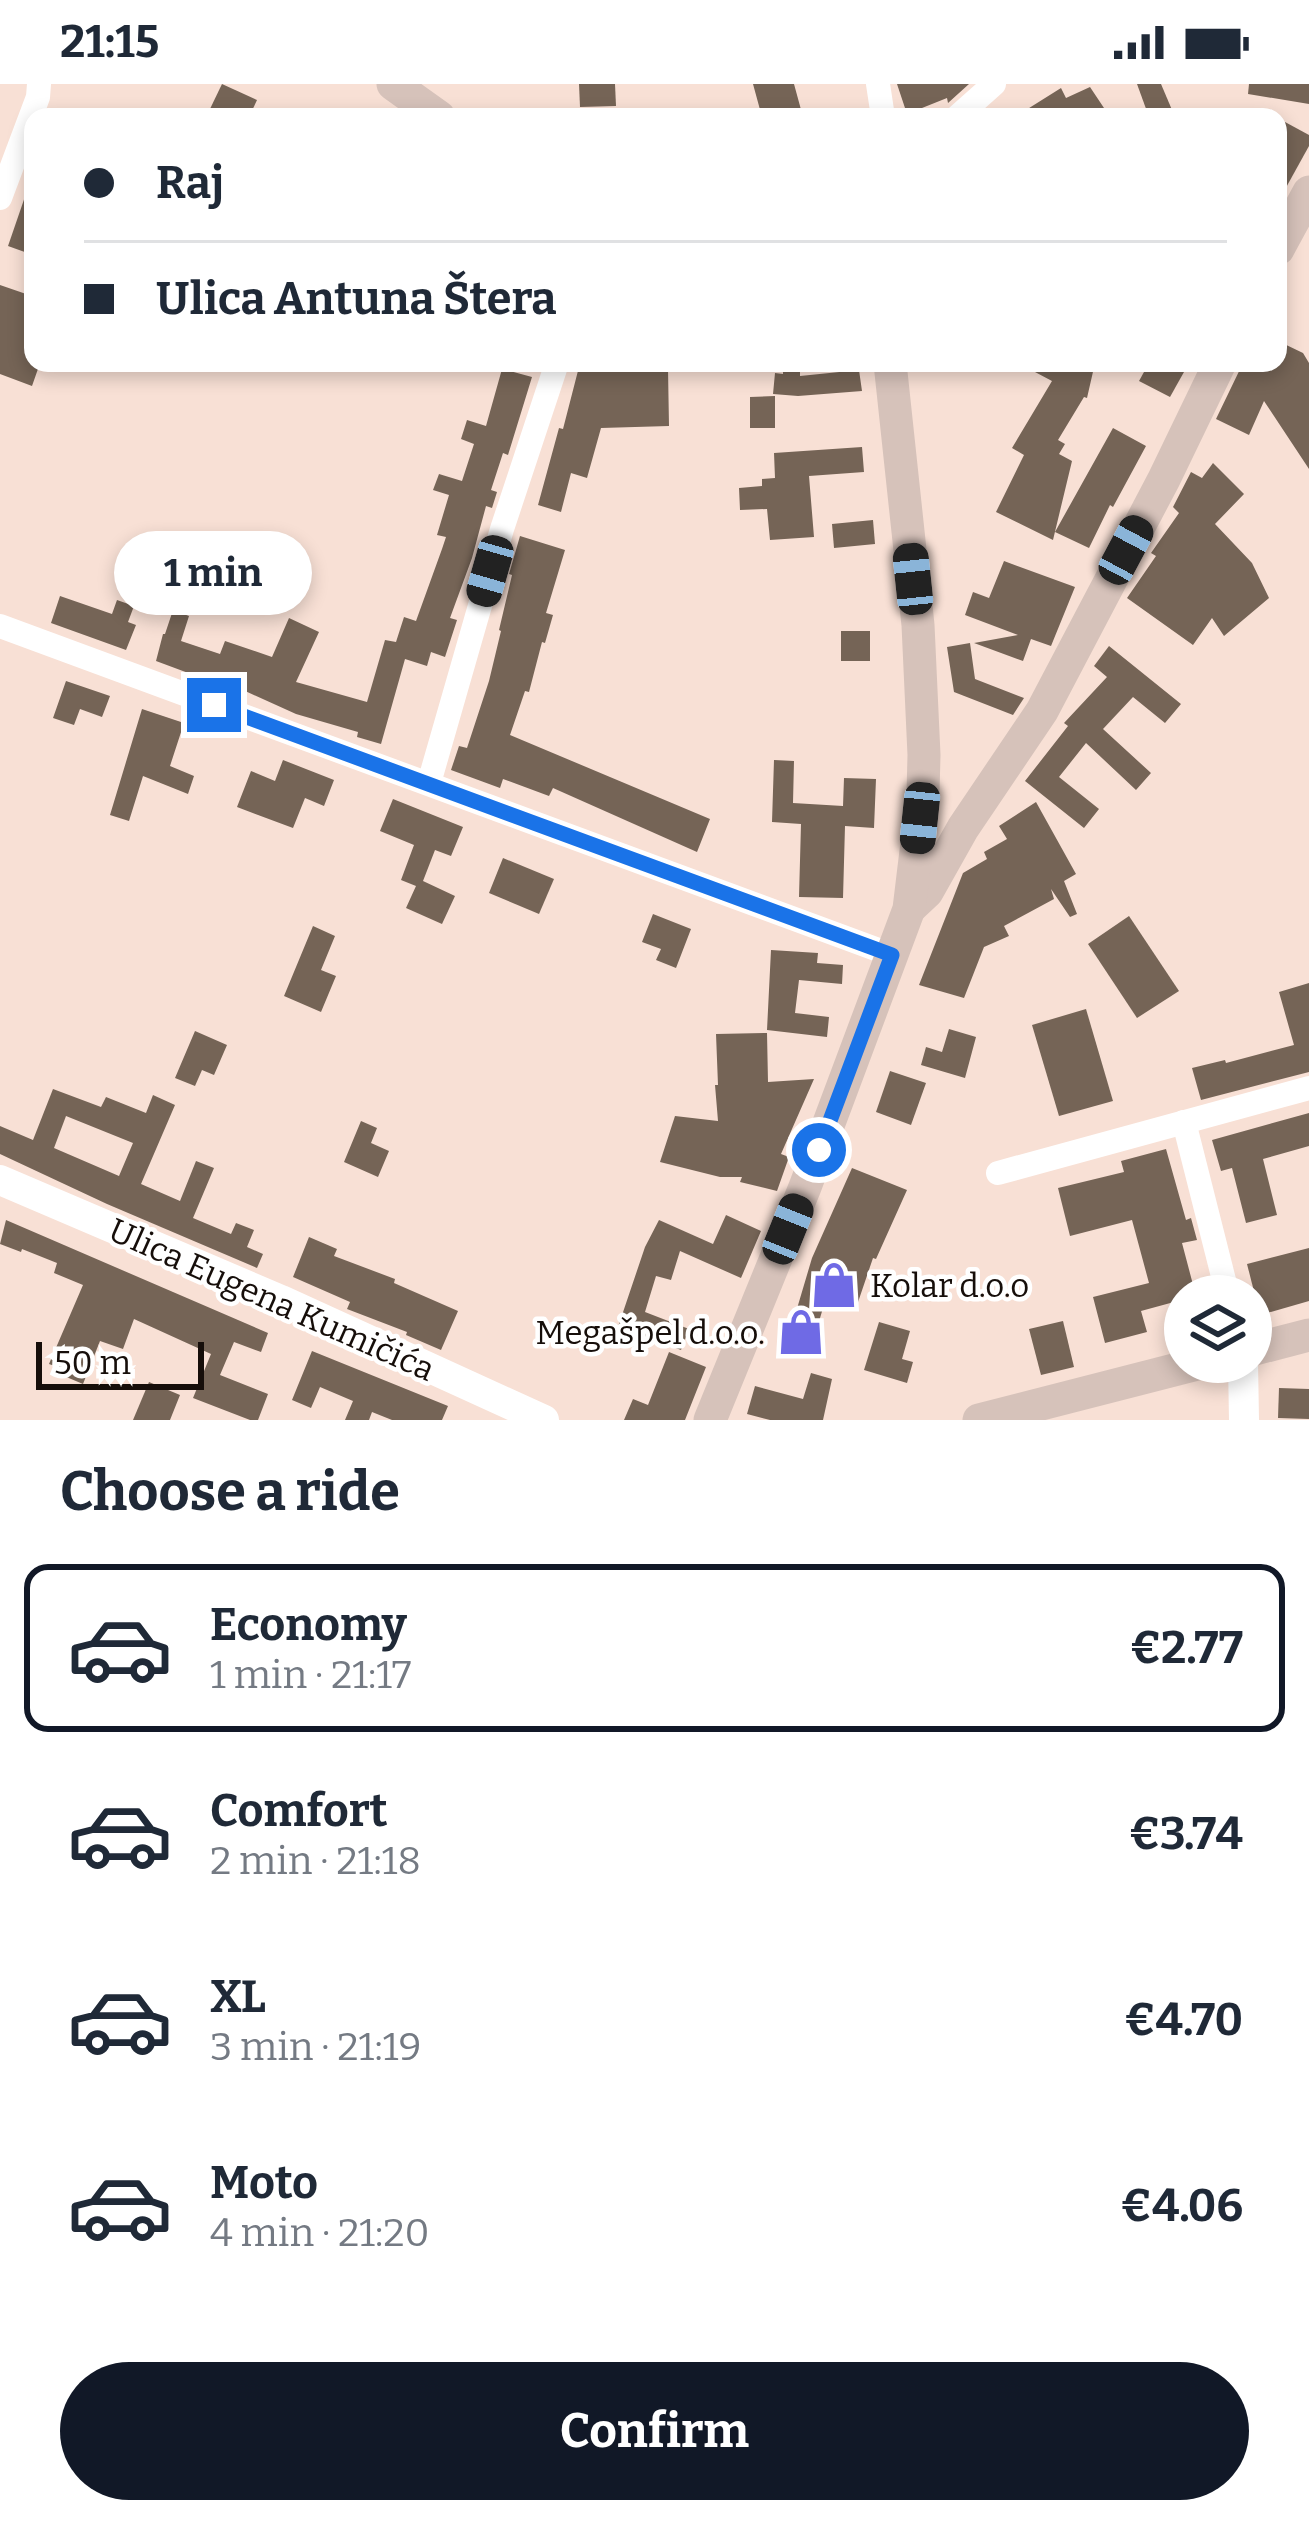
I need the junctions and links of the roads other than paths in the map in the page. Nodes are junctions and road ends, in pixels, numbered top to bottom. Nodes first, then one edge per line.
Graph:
1 (393, 84) edge
2 (994, 84) edge
3 (426, 108) edge
4 (967, 108) edge
5 (24, 134) edge
6 (1309, 192) edge
7 (0, 198) edge
8 (1309, 209) edge
9 (1287, 232) edge
10 (1287, 237) edge
11 (554, 372) edge
12 (891, 372) edge
13 (1215, 372) edge
14 (0, 626) edge
15 (1001, 775) junction
16 (429, 783) junction
17 (923, 793) junction
18 (909, 909) junction
19 (892, 955) junction
20 (1309, 1088) edge
21 (1184, 1122) junction
22 (998, 1173) dead end
23 (0, 1180) edge
24 (1223, 1275) edge
25 (1309, 1335) edge
26 (1272, 1345) edge
27 (1164, 1373) edge
28 (1243, 1383) edge
29 (544, 1420) edge
30 (710, 1420) edge
31 (979, 1420) edge
32 (1244, 1420) edge

1 - 3 main road
2 - 4 street
5 - 7 street
6 - 9 main road
8 - 10 main road
11 - 16 street
12 - 17 main road
13 - 15 main road
14 - 16 street
15 - 17 main road
15 - 18 main road
16 - 19 street
17 - 18 main road
18 - 19 main road
19 - 30 main road
20 - 21 street
21 - 22 street
21 - 24 street
23 - 29 street, Ulica Eugena Kumičića
25 - 26 main road
27 - 31 main road
28 - 32 street

